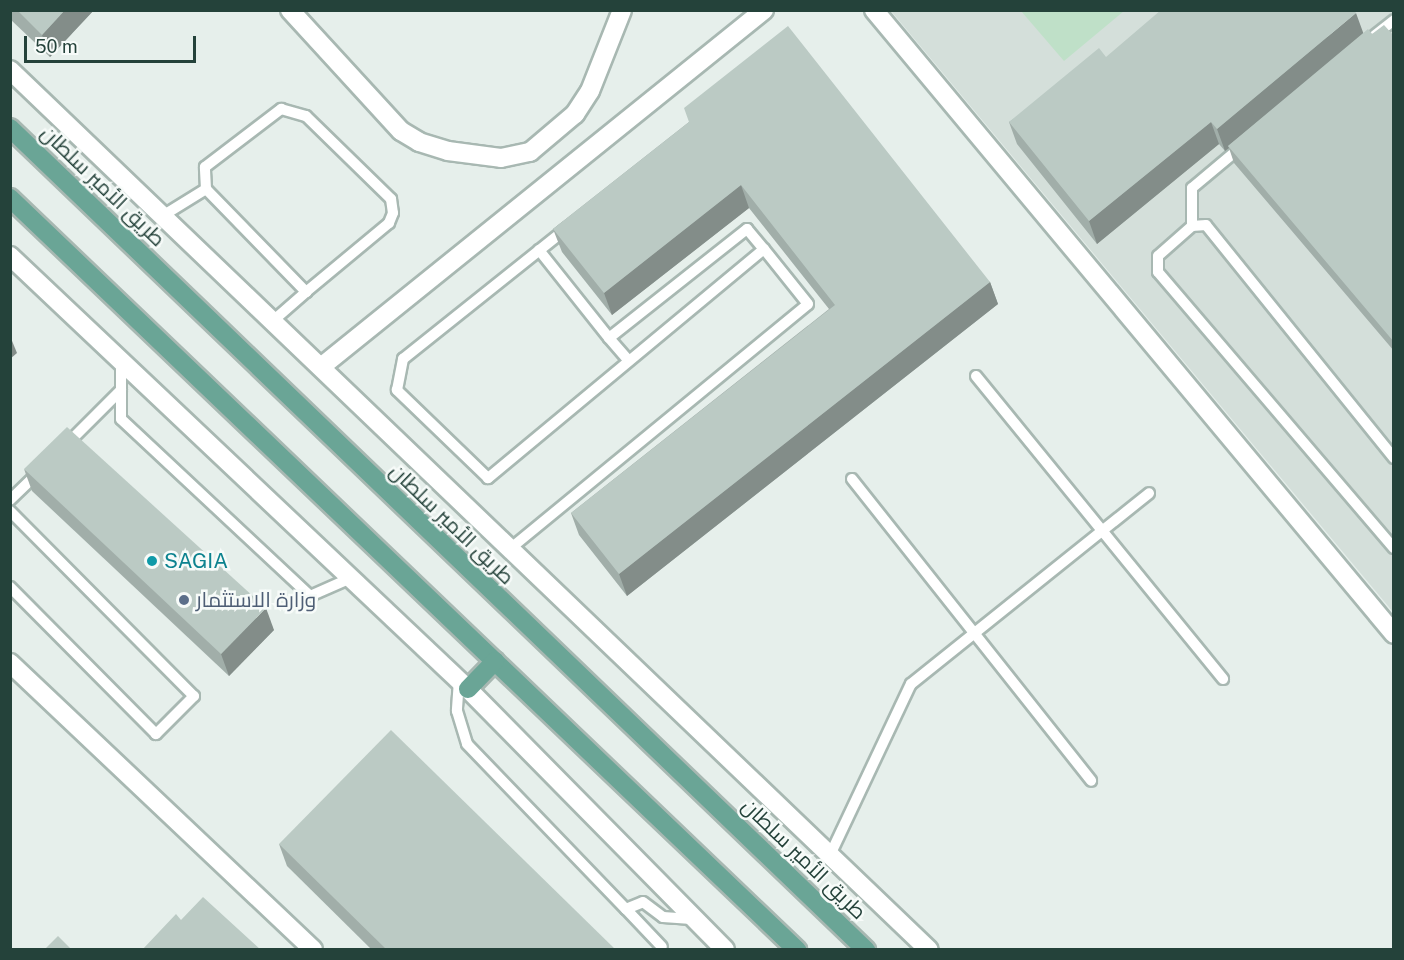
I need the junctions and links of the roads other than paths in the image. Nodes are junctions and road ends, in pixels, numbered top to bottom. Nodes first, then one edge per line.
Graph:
1 (290, 10) edge
2 (622, 10) edge
3 (764, 10) edge
4 (874, 10) edge
5 (1394, 20) edge
6 (1362, 45) edge
7 (10, 70) edge
8 (10, 128) edge
9 (1255, 136) edge
10 (206, 189) junction
11 (10, 198) edge
12 (164, 215) junction
13 (574, 222) edge
14 (1192, 226) junction
15 (764, 249) junction
16 (539, 250) junction
17 (10, 256) edge
18 (306, 292) junction
19 (274, 320) junction
20 (609, 338) junction
21 (121, 361) junction
22 (629, 361) junction
23 (321, 367) junction
24 (976, 376) dead end
25 (121, 390) junction
26 (1394, 458) edge
27 (852, 479) dead end
28 (1149, 493) dead end
29 (10, 500) edge
30 (10, 511) edge
31 (1102, 530) junction
32 (511, 548) junction
33 (1394, 548) edge
34 (351, 578) junction
35 (10, 587) edge
36 (974, 633) junction
37 (1394, 634) edge
38 (495, 661) junction
39 (10, 663) edge
40 (1222, 679) dead end
41 (463, 685) junction
42 (1091, 781) dead end
43 (830, 855) junction
44 (626, 909) junction
45 (695, 919) junction
46 (662, 947) dead end
47 (313, 950) edge
48 (725, 950) edge
49 (796, 950) edge
50 (866, 950) edge
51 (929, 950) edge

1 - 2 main road
3 - 23 main road
4 - 37 main road
5 - 6 lane
7 - 12 main road
8 - 50 main road, طريق الأمير سلطان
9 - 14 lane
10 - 12 lane
10 - 18 lane
10 - 18 lane
11 - 38 main road
12 - 19 main road
13 - 16 lane
14 - 26 lane
14 - 33 lane
15 - 20 lane
15 - 22 lane
15 - 32 lane
16 - 20 lane
16 - 22 lane
17 - 21 main road
18 - 19 lane
19 - 23 main road
20 - 22 lane
21 - 25 lane
21 - 34 main road
23 - 32 main road
24 - 31 lane
25 - 29 lane
25 - 34 lane
27 - 36 lane
28 - 31 lane
30 - 35 lane
31 - 36 lane
31 - 40 lane
32 - 43 main road
34 - 41 main road
36 - 42 lane
36 - 43 lane
38 - 41 main road
38 - 49 main road
39 - 47 main road
41 - 44 lane
41 - 45 main road
43 - 51 main road
44 - 45 lane
44 - 46 lane
45 - 48 main road

